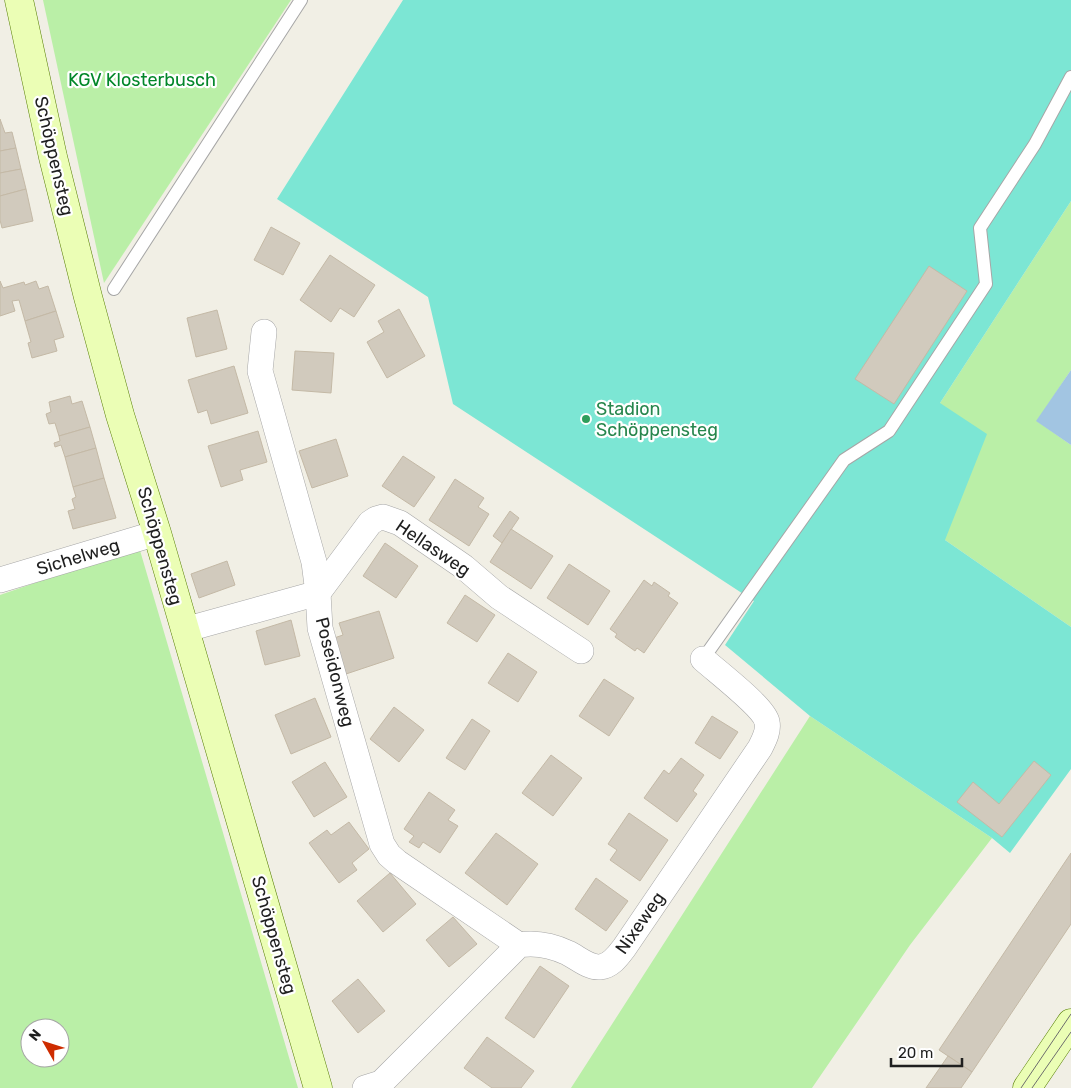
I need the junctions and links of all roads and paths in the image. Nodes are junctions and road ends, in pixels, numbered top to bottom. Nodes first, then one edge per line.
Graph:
1 (19, 0) edge
2 (301, 0) edge
3 (1071, 77) edge
4 (114, 289) dead end
5 (264, 332) dead end
6 (157, 533) junction
7 (0, 580) edge
8 (318, 593) junction
9 (184, 630) junction
10 (581, 651) dead end
11 (703, 660) joint
12 (519, 945) junction
13 (1071, 1023) edge
14 (318, 1088) edge
15 (365, 1088) edge
16 (1027, 1088) edge

1 - 6 street, Schöppensteg
2 - 4 lane
3 - 11 lane
5 - 8 street, Poseidonweg
6 - 7 street, Sichelweg
6 - 9 street, Schöppensteg
8 - 9 street
8 - 10 street, Hellasweg
8 - 12 street, Poseidonweg
9 - 14 street, Schöppensteg
11 - 12 street, Nixeweg
12 - 15 street
13 - 16 street

